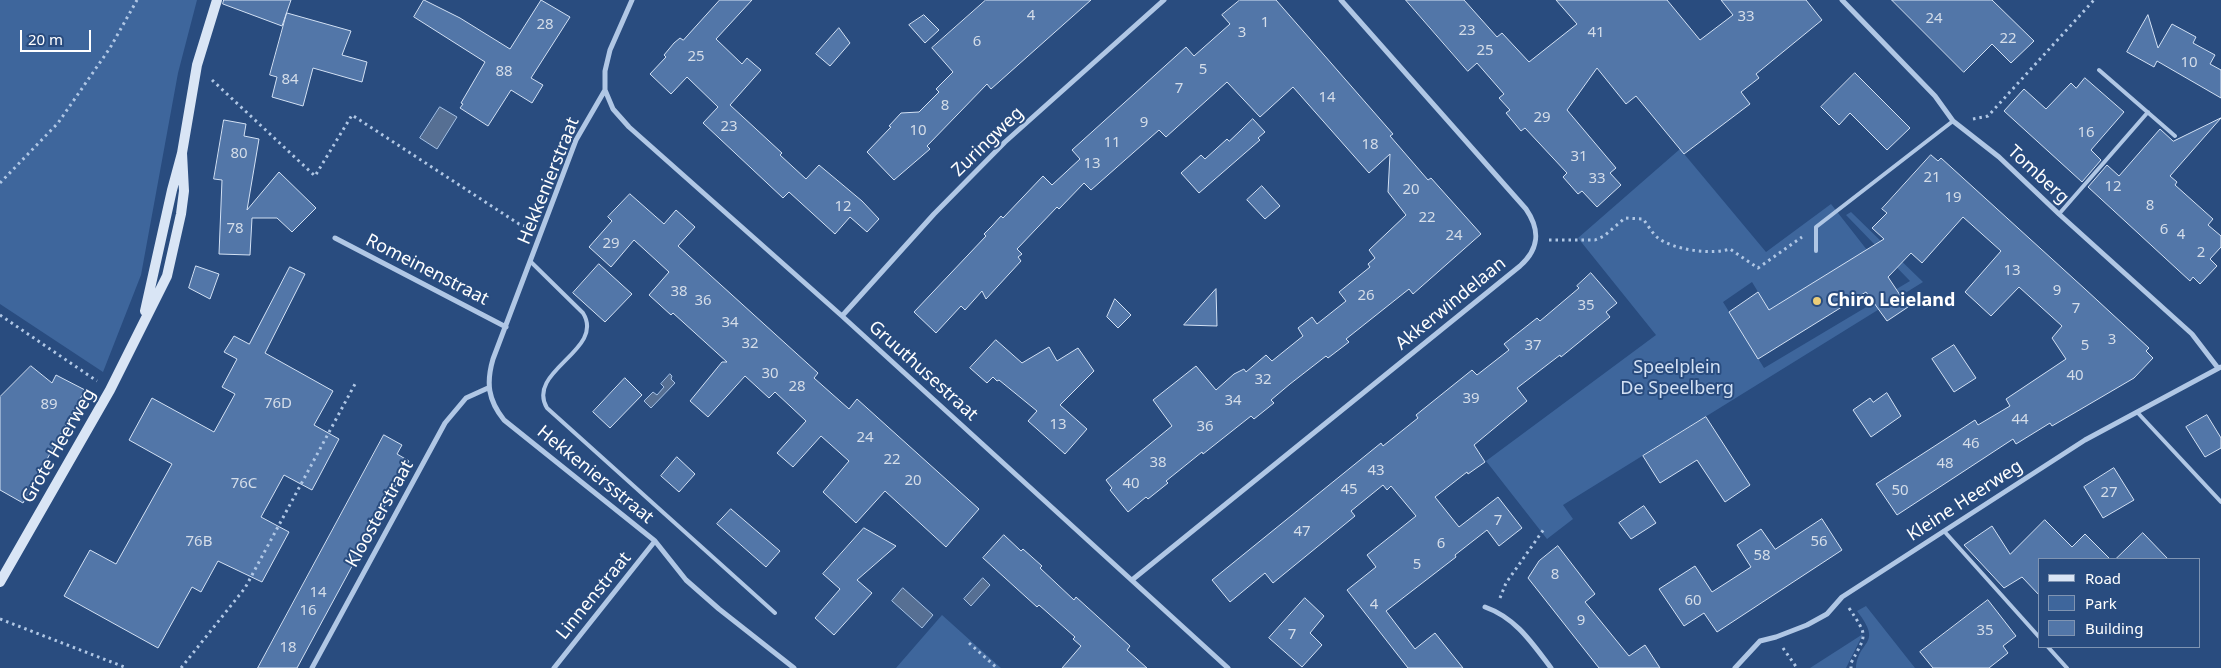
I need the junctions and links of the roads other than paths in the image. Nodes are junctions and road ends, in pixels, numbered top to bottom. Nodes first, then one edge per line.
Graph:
1 (217, 0) edge
2 (632, 0) edge
3 (1164, 0) edge
4 (1341, 0) edge
5 (1842, 0) edge
6 (2100, 70) dead end
7 (605, 90) junction
8 (2148, 112) junction
9 (1953, 121) junction
10 (2175, 136) dead end
11 (182, 153) junction
12 (2059, 214) junction
13 (335, 238) dead end
14 (1816, 251) dead end
15 (531, 262) junction
16 (842, 316) junction
17 (142, 325) junction
18 (506, 327) junction
19 (2219, 368) edge
20 (488, 388) junction
21 (2137, 412) junction
22 (2221, 502) edge
23 (1944, 532) junction
24 (655, 541) junction
25 (1132, 580) junction
26 (0, 582) edge
27 (1485, 607) dead end
28 (775, 613) dead end
29 (2038, 636) edge
30 (2049, 648) edge
31 (312, 668) edge
32 (554, 668) edge
33 (794, 668) edge
34 (1228, 668) edge
35 (1551, 668) edge
36 (1735, 668) edge
37 (2067, 668) edge

1 - 11 street, Grote Heerweg
2 - 7 street, Hekkenierstraat
3 - 16 street, Zuringweg
4 - 25 street, Akkerwindelaan
5 - 9 street, Tomberg
6 - 8 lane
7 - 15 street, Hekkenierstraat
7 - 16 street, Gruuthusestraat
8 - 10 lane
8 - 12 lane
9 - 12 street, Tomberg
9 - 14 lane
11 - 17 street, Grote Heerweg
11 - 17 street, Grote Heerweg
12 - 19 street, Tomberg
13 - 18 street, Romeinenstraat
15 - 18 street, Hekkeniersstraat
15 - 28 lane
16 - 25 street, Gruuthusestraat
17 - 26 street, Grote Heerweg
18 - 20 street, Hekkeniersstraat
19 - 21 street, Kleine Heerweg
20 - 24 street, Hekkeniersstraat
20 - 31 street, Kloosterstraat
21 - 22 lane
21 - 23 street, Kleine Heerweg
23 - 29 lane
23 - 36 street, Kleine Heerweg
24 - 32 street, Linnenstraat
24 - 33 street, Hekkeniersstraat
25 - 34 street, Gruuthusestraat
27 - 35 street
30 - 37 lane

